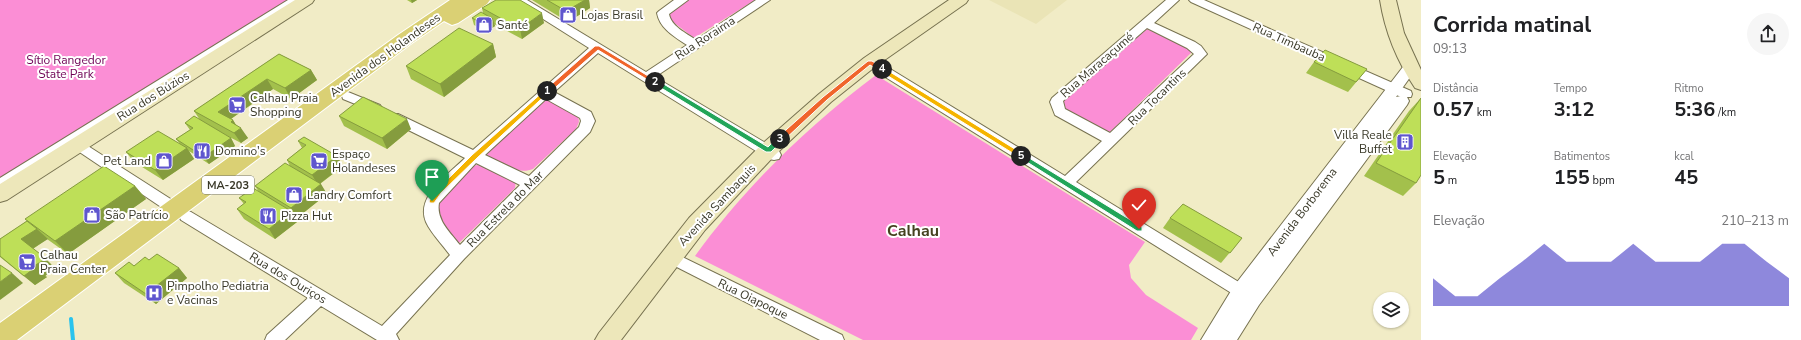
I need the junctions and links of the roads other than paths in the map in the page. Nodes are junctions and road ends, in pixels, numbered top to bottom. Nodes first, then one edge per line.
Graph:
1 (294, 0) edge
2 (306, 0) edge
3 (462, 0) edge
4 (481, 0) edge
5 (519, 0) edge
6 (682, 0) edge
7 (764, 0) edge
8 (960, 0) edge
9 (971, 0) edge
10 (1173, 0) edge
11 (1195, 0) edge
12 (1388, 0) edge
13 (1145, 23) junction
14 (695, 45) junction
15 (597, 47) junction
16 (873, 64) junction
17 (1416, 76) edge
18 (647, 77) junction
19 (1400, 92) junction
20 (545, 93) junction
21 (348, 96) junction
22 (1111, 140) junction
23 (77, 144) junction
24 (771, 152) junction
25 (474, 157) junction
26 (0, 183) edge
27 (530, 183) junction
28 (1066, 183) junction
29 (0, 194) edge
30 (181, 212) junction
31 (459, 255) junction
32 (674, 260) junction
33 (1247, 296) junction
34 (320, 297) junction
35 (0, 338) edge
36 (387, 338) edge
37 (22, 340) edge
38 (274, 340) edge
39 (607, 340) edge
40 (621, 340) edge
41 (836, 340) edge
42 (1211, 340) edge
43 (1226, 340) edge

1 - 26 street
2 - 23 main road, Rua dos Búzios
3 - 30 main road, Avenida dos Holandeses / MA-203
4 - 21 main road, Avenida dos Holandeses / MA-203
5 - 15 street
6 - 14 street
7 - 14 street, Rua Roraima
8 - 16 main road, Avenida Sambaquis
9 - 16 main road, Avenida Sambaquis
10 - 13 street, Rua Maracaçumé
11 - 19 street, Rua Timbauba
12 - 17 main road
13 - 22 street, Rua Maracaçumé
13 - 22 street, Rua Tocantins
14 - 18 street, Rua Roraima
15 - 18 street
15 - 20 street
16 - 24 main road, Avenida Sambaquis
16 - 28 street
17 - 19 street, Avenida Borborema
18 - 24 street
19 - 33 street, Avenida Borborema
20 - 25 street
20 - 27 street, Rua Estrela do Mar
21 - 25 street
21 - 30 main road, Avenida dos Holandeses / MA-203
22 - 28 street, Rua Tocantins
23 - 29 main road, Rua dos Búzios
23 - 30 street, Rua dos Ouriços
24 - 32 main road, Avenida Sambaquis
25 - 27 street
25 - 31 street
27 - 31 street, Rua Estrela do Mar
28 - 33 street
30 - 34 street, Rua dos Ouriços
30 - 35 main road, Avenida dos Holandeses / MA-203
30 - 37 main road, Avenida dos Holandeses / MA-203
31 - 36 street, Rua Estrela do Mar
32 - 39 main road, Avenida Sambaquis
32 - 40 main road, Avenida Sambaquis
32 - 41 street, Rua Oiapoque
33 - 42 street, Avenida Borborema
33 - 43 street, Avenida Borborema
34 - 36 street, Rua dos Ouriços
34 - 38 street

